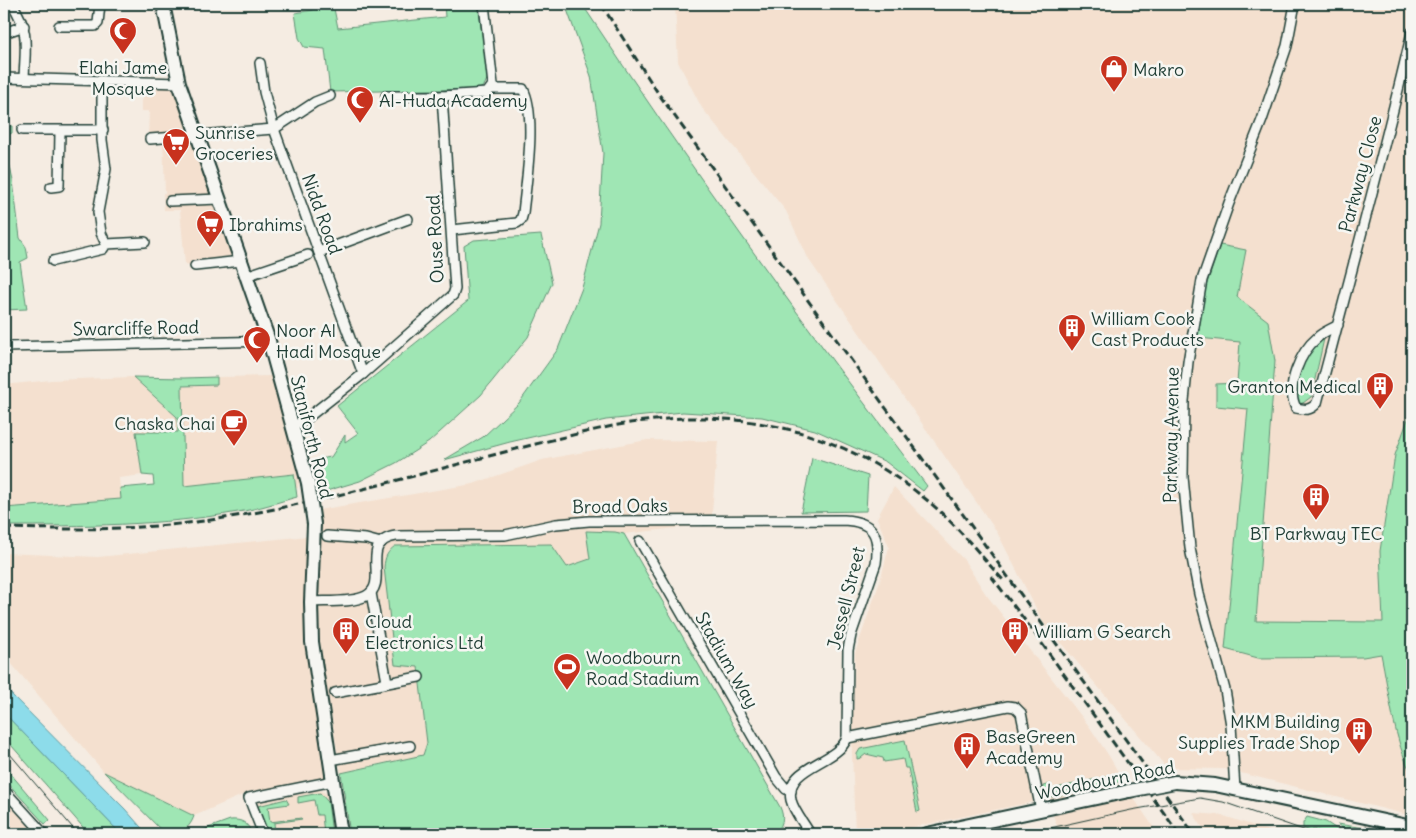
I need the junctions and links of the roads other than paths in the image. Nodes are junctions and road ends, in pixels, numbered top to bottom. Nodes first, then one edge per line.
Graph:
1 (12, 4) edge
2 (100, 4) edge
3 (163, 4) edge
4 (484, 4) edge
5 (1295, 4) edge
6 (24, 26) junction
7 (59, 26) dead end
8 (1412, 32) edge
9 (4, 33) edge
10 (260, 63) dead end
11 (4, 78) edge
12 (24, 78) junction
13 (102, 81) junction
14 (179, 83) junction
15 (491, 89) junction
16 (330, 96) dead end
17 (386, 96) dead end
18 (442, 96) junction
19 (274, 129) junction
20 (22, 130) dead end
21 (103, 130) junction
22 (60, 131) junction
23 (197, 134) junction
24 (150, 139) dead end
25 (51, 187) dead end
26 (219, 198) junction
27 (170, 201) dead end
28 (408, 219) dead end
29 (452, 230) junction
30 (145, 242) dead end
31 (106, 244) junction
32 (319, 252) junction
33 (308, 254) dead end
34 (53, 261) dead end
35 (240, 261) junction
36 (195, 266) dead end
37 (246, 276) junction
38 (1338, 325) junction
39 (270, 341) junction
40 (4, 347) edge
41 (362, 374) junction
42 (293, 426) junction
43 (863, 522) joint
44 (327, 536) dead end
45 (640, 541) dead end
46 (381, 543) junction
47 (371, 592) junction
48 (311, 602) junction
49 (419, 677) dead end
50 (386, 682) junction
51 (335, 693) dead end
52 (847, 738) junction
53 (410, 746) dead end
54 (330, 760) junction
55 (333, 781) junction
56 (1235, 789) junction
57 (4, 790) edge
58 (790, 791) junction
59 (1041, 810) junction
60 (1377, 820) junction
61 (1412, 826) edge
62 (1412, 833) edge
63 (44, 834) edge
64 (263, 834) edge
65 (342, 834) edge
66 (810, 834) edge
67 (927, 834) edge

1 - 6 street
2 - 7 street
3 - 14 main road, Staniforth Road
4 - 15 street
5 - 56 street, Parkway Avenue
6 - 9 street
6 - 12 street
8 - 38 street, Parkway Close
10 - 19 street, Nidd Road
11 - 12 street
12 - 13 street
13 - 14 street
13 - 21 street
14 - 23 main road, Staniforth Road
15 - 18 street
15 - 29 street
16 - 19 street
17 - 18 street
18 - 29 street, Ouse Road
19 - 23 street
19 - 32 street, Nidd Road
20 - 22 street
21 - 22 street
21 - 31 street
22 - 25 street
23 - 24 street
23 - 26 main road, Staniforth Road
26 - 27 street
26 - 35 main road, Staniforth Road
28 - 32 street
29 - 41 street, Ouse Road
30 - 31 street
31 - 34 street
32 - 41 street, Nidd Road
33 - 37 street
35 - 36 street
35 - 37 main road, Staniforth Road
37 - 39 main road, Staniforth Road
38 - 38 street, Parkway Close
39 - 40 street, Swarcliffe Road
39 - 42 main road, Staniforth Road
41 - 42 street, Ouse Road
42 - 48 main road, Staniforth Road, bridge
43 - 46 street, Broad Oaks
43 - 52 street, Jessell Street
44 - 46 street, Broad Oaks
45 - 58 street, Stadium Way
46 - 47 street
47 - 48 street
47 - 50 street
48 - 54 main road, Staniforth Road
49 - 50 street
50 - 51 street
52 - 58 street
52 - 59 street
53 - 54 street
54 - 55 main road, Staniforth Road
55 - 64 street
55 - 65 main road, Staniforth Road
56 - 59 main road, Woodbourn Road, bridge
56 - 60 main road, Woodbourn Road
57 - 63 street
58 - 66 street
59 - 67 main road, Woodbourn Road
60 - 61 main road, Woodbourn Road
60 - 62 main road, Woodbourn Road

